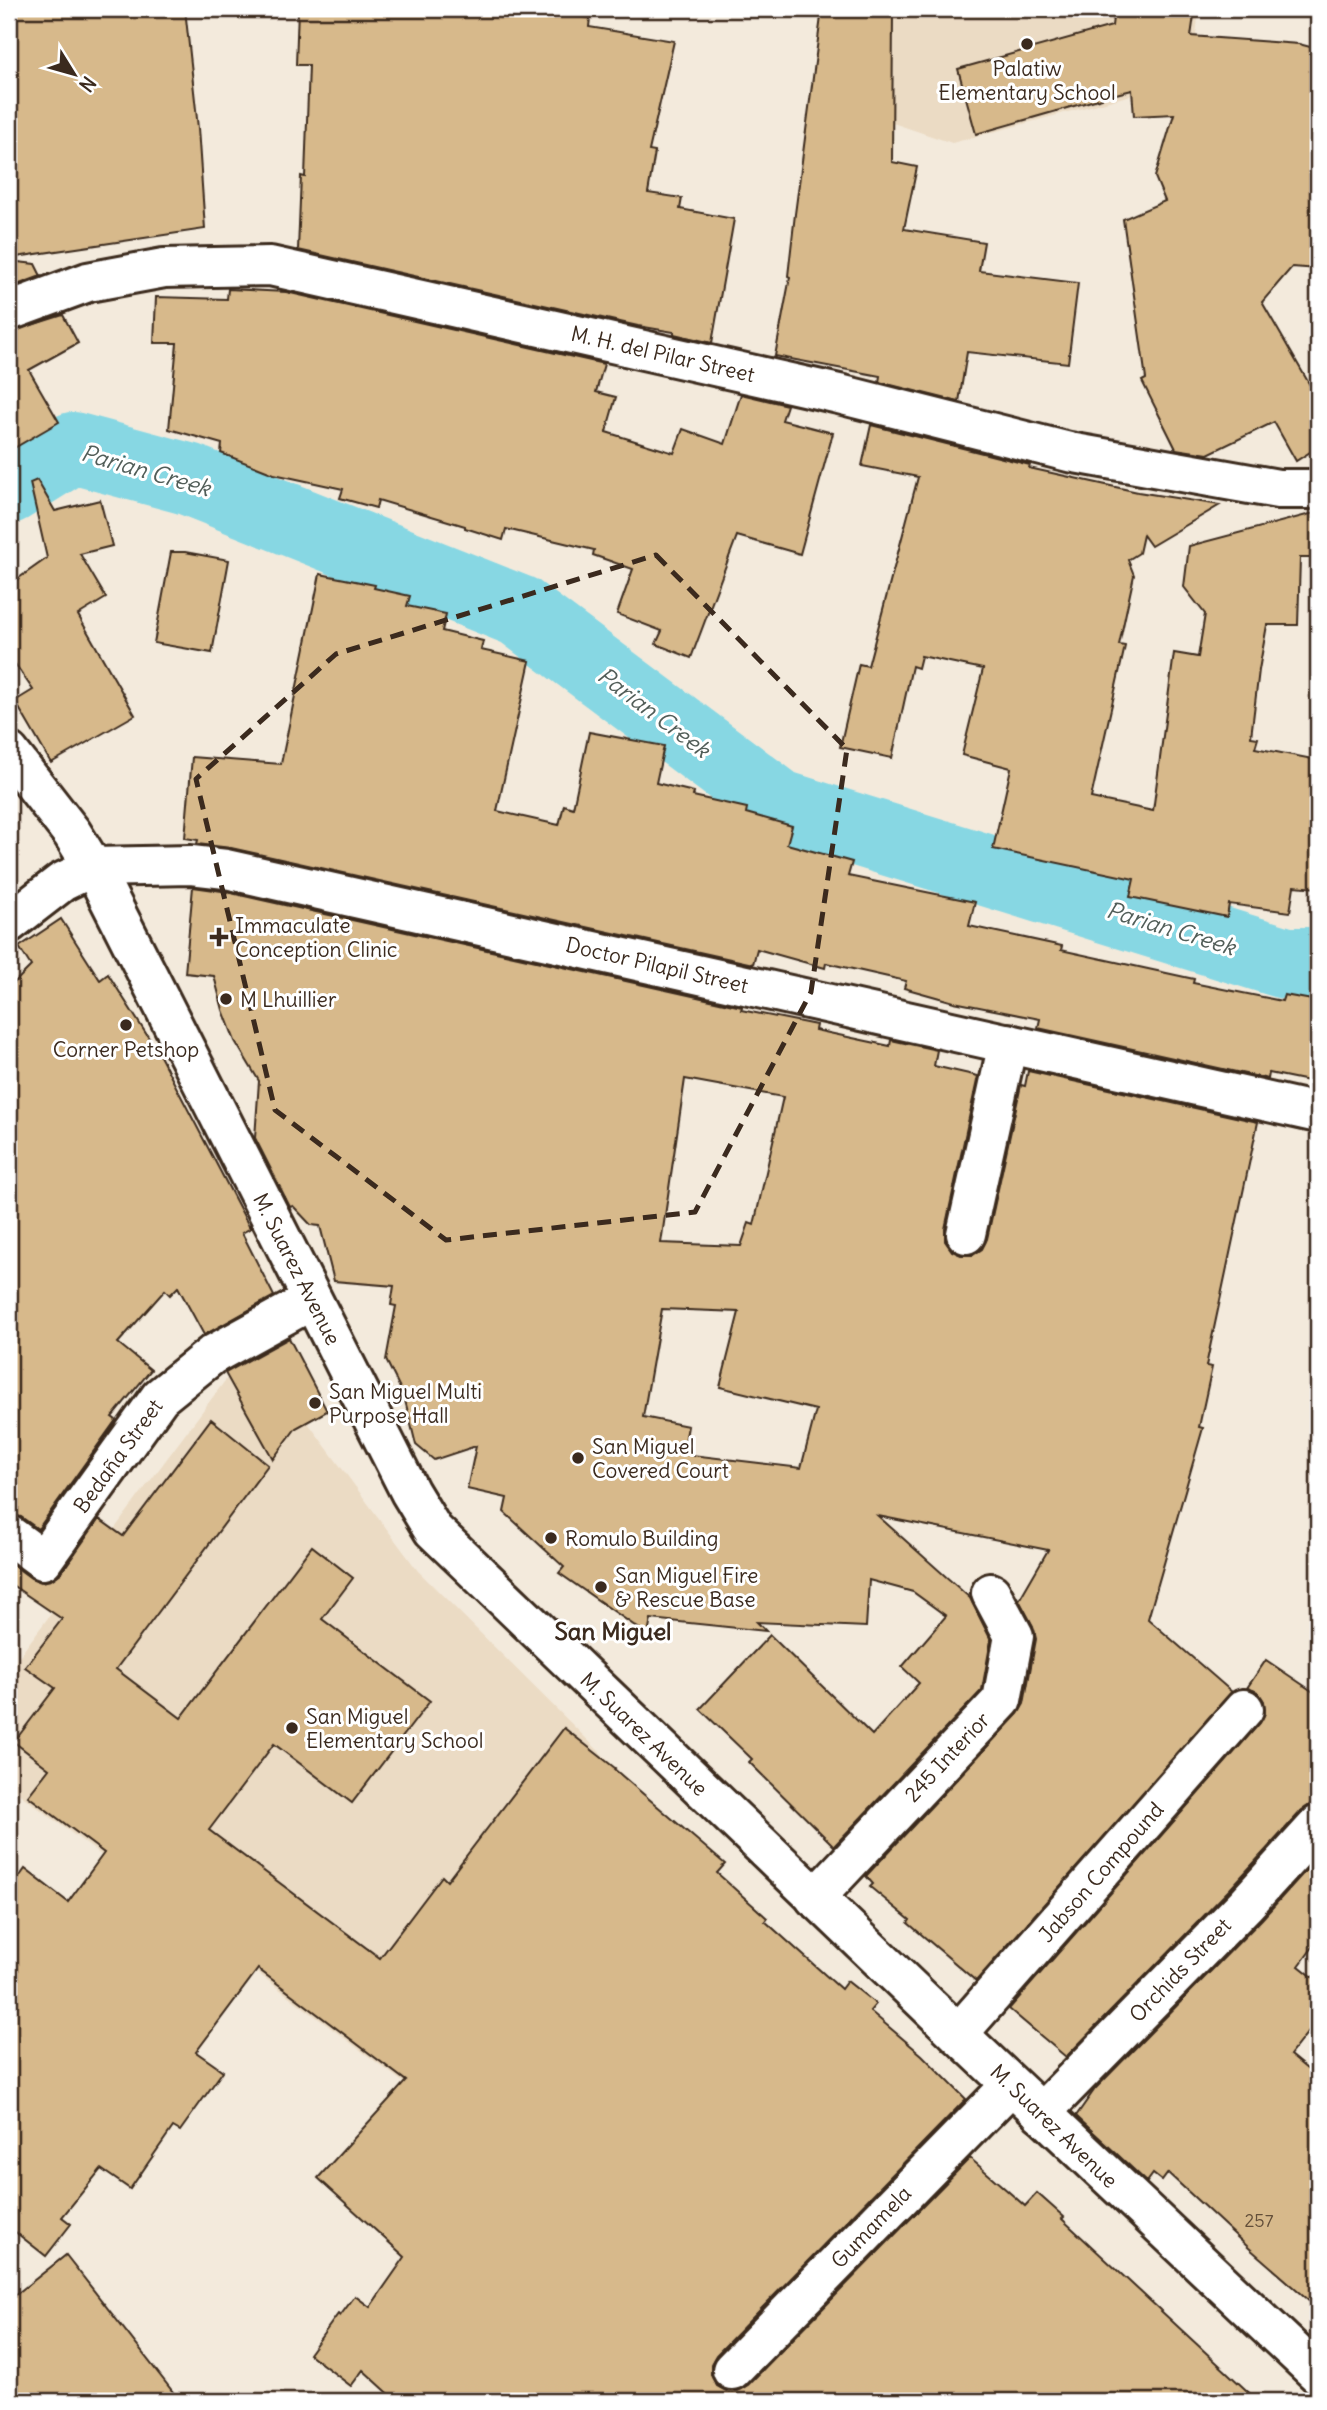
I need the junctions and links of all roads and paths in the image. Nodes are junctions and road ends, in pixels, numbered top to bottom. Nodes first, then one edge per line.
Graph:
1 (9, 311) edge
2 (1318, 489) edge
3 (9, 752) edge
4 (93, 867) junction
5 (9, 923) edge
6 (1008, 1043) junction
7 (1318, 1113) edge
8 (966, 1234) dead end
9 (312, 1300) junction
10 (9, 1535) edge
11 (991, 1593) dead end
12 (1244, 1709) dead end
13 (1318, 1825) edge
14 (815, 1898) junction
15 (958, 2034) junction
16 (1011, 2085) junction
17 (1041, 2113) junction
18 (732, 2370) dead end
19 (1318, 2374) edge

1 - 2 street, M. H. del Pilar Street
3 - 4 street, M. Suarez Avenue
4 - 5 street, Doctor Pilapil Street
4 - 6 street, Doctor Pilapil Street
4 - 9 street, M. Suarez Avenue
6 - 7 street, Doctor Pilapil Street
6 - 8 street
9 - 10 street, Bedaña Street
9 - 14 street, M. Suarez Avenue
11 - 14 street, 245 Interior
12 - 15 street, Jabson Compound
13 - 17 street, Orchids Street
14 - 15 street, M. Suarez Avenue
15 - 16 street, M. Suarez Avenue
16 - 17 street, M. Suarez Avenue
16 - 18 street, Gumamela
17 - 19 street, M. Suarez Avenue

